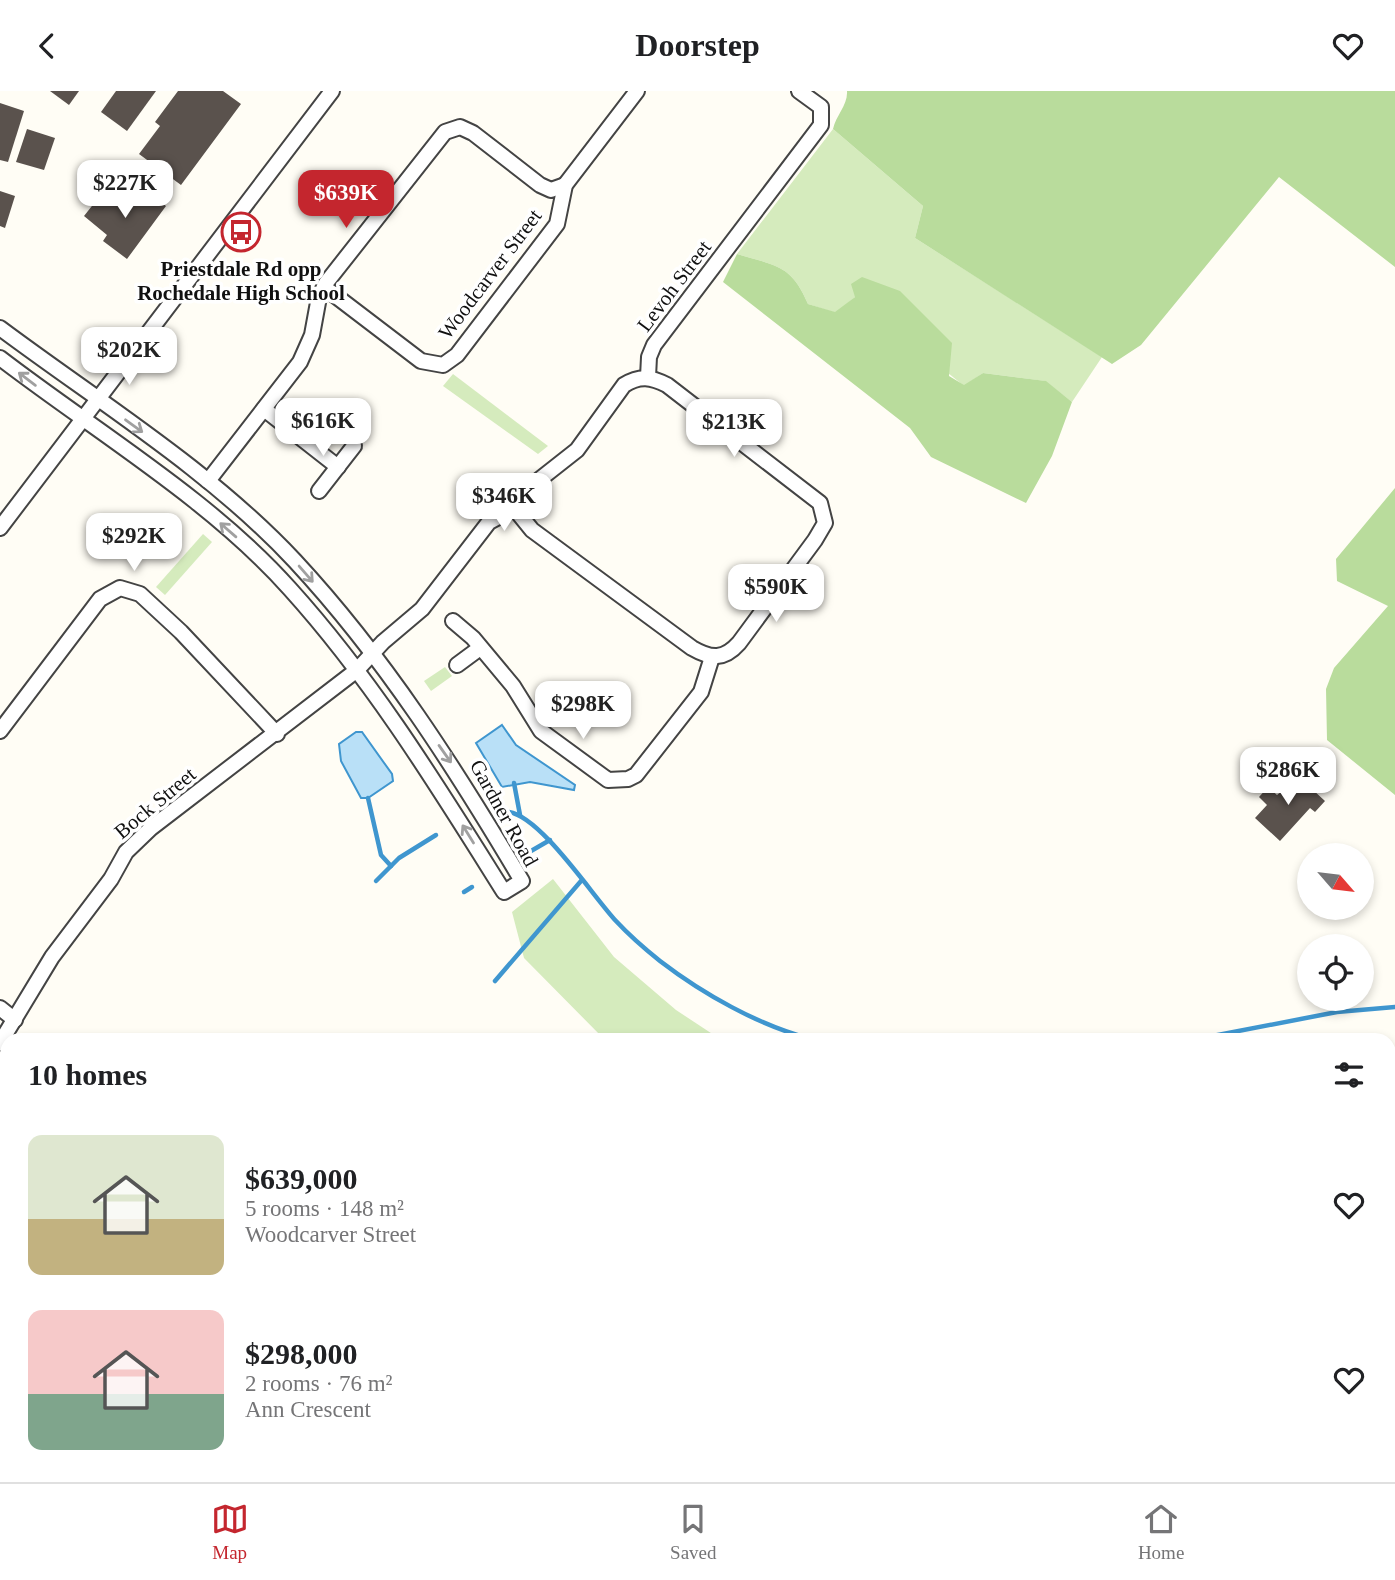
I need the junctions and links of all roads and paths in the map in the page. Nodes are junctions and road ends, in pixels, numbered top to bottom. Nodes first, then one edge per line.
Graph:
1 (332, 91) edge
2 (637, 91) edge
3 (799, 91) edge
4 (565, 184) junction
5 (324, 287) junction
6 (0, 328) edge
7 (0, 358) edge
8 (648, 377) junction
9 (98, 400) junction
10 (264, 409) junction
11 (82, 421) junction
12 (354, 446) dead end
13 (338, 467) junction
14 (208, 481) junction
15 (319, 491) dead end
16 (515, 509) junction
17 (0, 529) edge
18 (453, 621) dead end
19 (480, 648) junction
20 (374, 652) junction
21 (712, 657) junction
22 (457, 665) dead end
23 (357, 670) junction
24 (0, 731) edge
25 (277, 734) junction
26 (0, 1008) edge
27 (15, 1020) junction
28 (7, 1033) edge

1 - 9 street
2 - 4 street, Woodcarver Street
3 - 8 street, Levoh Street
4 - 5 street, Woodcarver Street
4 - 5 street, Woodcarver Street
5 - 10 street, Woodcarver Street
6 - 9 street, Gardner Road
11 -> 7 street, Gardner Road
8 - 16 street
8 - 21 street
9 - 11 street
9 -> 14 street, Gardner Road
10 - 13 street
10 - 14 street, Woodcarver Street
11 - 17 street
23 -> 11 street, Gardner Road
12 - 13 street
13 - 15 street
14 -> 20 street, Gardner Road
16 - 20 street
16 - 21 street
18 - 19 street
19 - 21 street
19 - 22 street
20 - 23 street
20 -> 23 street, Gardner Road
23 - 25 street, Bock Street
24 - 25 street
25 - 27 street, Bock Street
26 - 27 street
27 - 28 street, Bock Street

